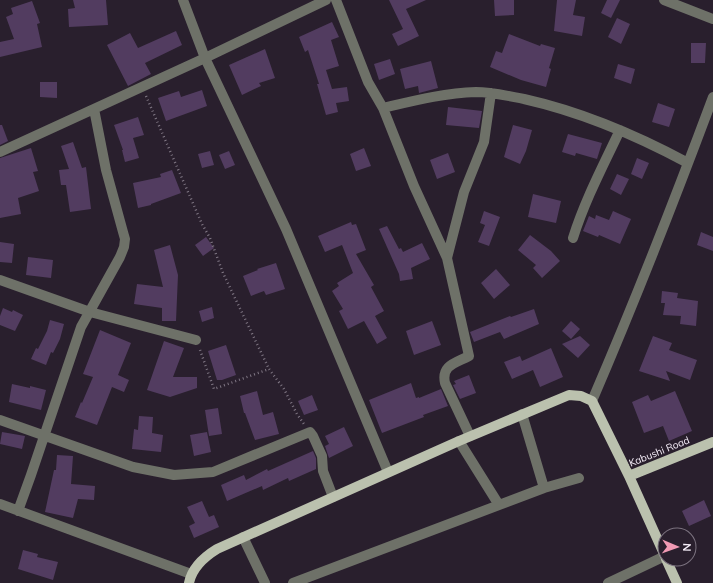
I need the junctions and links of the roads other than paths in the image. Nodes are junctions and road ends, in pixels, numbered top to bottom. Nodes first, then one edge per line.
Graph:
1 (183, 0) edge
2 (326, 0) edge
3 (336, 0) edge
4 (664, 0) edge
5 (713, 18) edge
6 (205, 58) junction
7 (491, 93) junction
8 (713, 97) edge
9 (382, 108) junction
10 (94, 109) junction
11 (620, 130) junction
12 (0, 152) edge
13 (688, 163) junction
14 (573, 238) dead end
15 (447, 258) junction
16 (0, 280) edge
17 (90, 312) junction
18 (196, 340) road end
19 (592, 401) junction
20 (522, 414) junction
21 (0, 420) edge
22 (44, 436) junction
23 (470, 436) junction
24 (460, 441) junction
25 (713, 442) edge
26 (388, 472) junction
27 (629, 476) junction
28 (579, 478) dead end
29 (544, 488) junction
30 (333, 497) junction
31 (0, 504) edge
32 (499, 505) junction
33 (18, 511) junction
34 (243, 538) junction
35 (657, 538) edge
36 (657, 560) edge
37 (670, 567) edge
38 (190, 579) edge
39 (265, 583) edge
40 (293, 583) edge
41 (608, 583) edge
42 (677, 583) edge

1 - 6 street
2 - 6 street
3 - 9 street
4 - 5 street
6 - 10 street
6 - 26 street
7 - 9 street
7 - 11 street
7 - 15 street
8 - 13 street
9 - 15 street
10 - 12 street
10 - 17 street
11 - 13 street
11 - 14 street
13 - 19 street
15 - 23 street
16 - 17 street
17 - 18 street
17 - 22 street
19 - 20 main road
19 - 27 main road
20 - 23 main road
20 - 29 street
21 - 22 street
22 - 30 street
22 - 33 street
23 - 24 main road
24 - 26 main road
24 - 32 street
25 - 27 main road, Kabushi Road
26 - 30 main road
27 - 35 main road, Kabushi Road
28 - 29 street
29 - 32 street
30 - 34 main road
31 - 33 street
32 - 40 street
33 - 38 street
34 - 38 main road
34 - 39 street
36 - 41 street
37 - 42 main road

